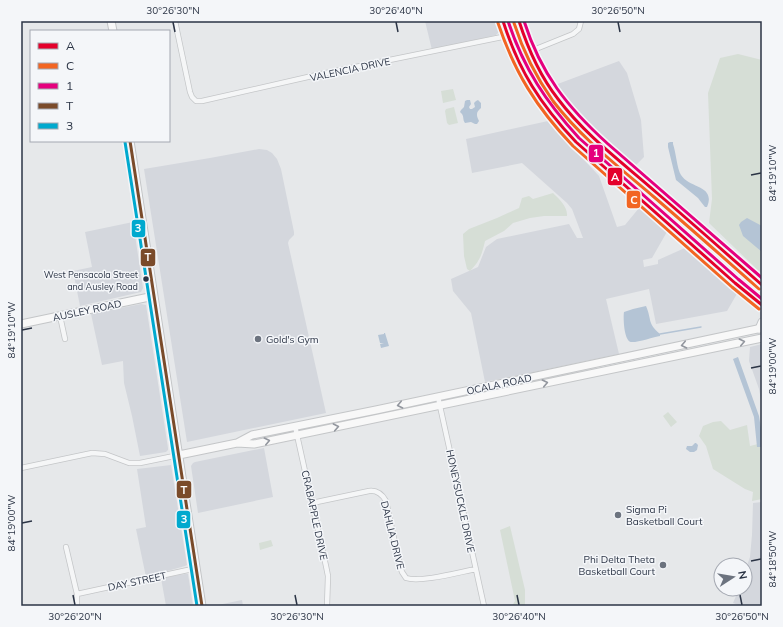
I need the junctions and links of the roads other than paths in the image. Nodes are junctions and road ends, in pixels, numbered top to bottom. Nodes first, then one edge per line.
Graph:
1 (175, 21) edge
2 (503, 21) edge
3 (519, 21) edge
4 (581, 21) edge
5 (507, 36) junction
6 (530, 51) junction
7 (516, 57) junction
8 (551, 115) junction
9 (573, 117) junction
10 (130, 142) edge
11 (607, 150) junction
12 (597, 160) junction
13 (711, 240) junction
14 (701, 252) junction
15 (762, 286) edge
16 (154, 296) junction
17 (762, 305) edge
18 (60, 316) junction
19 (21, 324) edge
20 (761, 327) edge
21 (722, 337) junction
22 (762, 338) edge
23 (65, 339) dead end
24 (723, 346) junction
25 (438, 397) junction
26 (440, 406) junction
27 (295, 426) junction
28 (297, 435) junction
29 (237, 443) junction
30 (179, 455) junction
31 (21, 468) edge
32 (312, 504) junction
33 (66, 547) dead end
34 (197, 568) junction
35 (476, 569) junction
36 (77, 594) junction
37 (77, 606) edge
38 (202, 606) edge
39 (327, 606) edge
40 (484, 606) edge

1 - 5 street, VALENCIA DRIVE
2 - 5 main road
3 - 6 main road
4 - 6 street
5 - 7 main road
6 - 7 street
6 - 9 main road
7 - 8 main road
8 - 9 main road
8 - 12 main road
9 - 11 main road
10 - 16 main road
11 - 12 main road
11 - 13 main road
12 - 14 main road
13 - 14 main road
13 - 15 main road
14 - 17 main road
16 - 18 main road, AUSLEY ROAD
16 - 30 main road
18 - 19 main road, AUSLEY ROAD
18 - 23 street
20 - 21 main road, OCALA ROAD
21 - 24 street
21 -> 25 main road, OCALA ROAD
24 -> 22 main road, OCALA ROAD
26 -> 24 main road, OCALA ROAD
25 - 26 street, HONEYSUCKLE DRIVE
25 -> 27 main road, OCALA ROAD
28 -> 26 main road, OCALA ROAD
26 - 35 street, HONEYSUCKLE DRIVE
27 - 28 street, CRABAPPLE DRIVE
27 - 29 main road, OCALA ROAD
29 -> 28 main road, OCALA ROAD
28 - 32 street, CRABAPPLE DRIVE
29 - 30 main road, OCALA ROAD
30 - 31 street
30 - 34 main road
32 - 35 street, DAHLIA DRIVE
32 - 39 street, CRABAPPLE DRIVE
33 - 36 street
34 - 36 street, DAY STREET
34 - 38 main road
35 - 40 street, HONEYSUCKLE DRIVE
36 - 37 street

